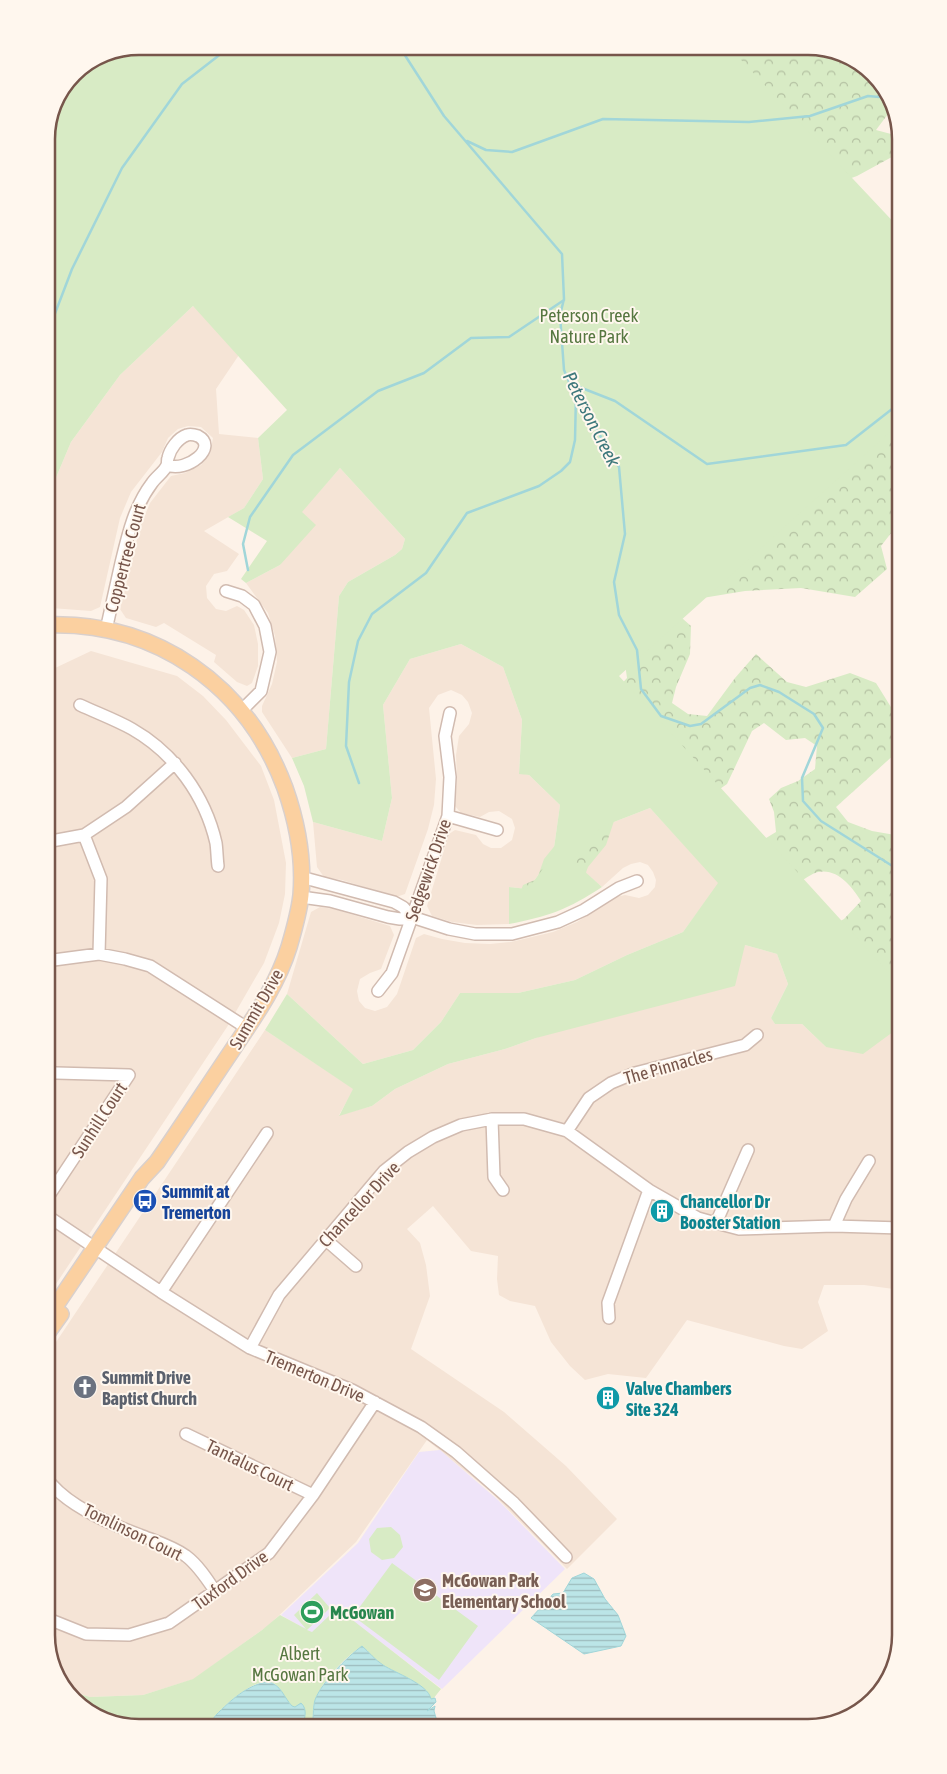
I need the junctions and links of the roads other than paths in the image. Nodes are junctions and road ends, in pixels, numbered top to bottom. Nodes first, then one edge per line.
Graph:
1 (167, 465) dead end
2 (226, 591) dead end
3 (55, 625) edge
4 (106, 630) junction
5 (80, 705) dead end
6 (242, 710) junction
7 (450, 713) dead end
8 (175, 763) junction
9 (448, 816) junction
10 (497, 830) dead end
11 (84, 835) junction
12 (55, 840) edge
13 (218, 866) dead end
14 (301, 877) junction
15 (637, 881) dead end
16 (301, 897) junction
17 (412, 917) junction
18 (99, 954) junction
19 (55, 960) edge
20 (378, 991) dead end
21 (247, 1028) junction
22 (757, 1035) dead end
23 (56, 1073) dead end
24 (492, 1119) junction
25 (567, 1131) junction
26 (267, 1133) dead end
27 (748, 1150) dead end
28 (869, 1161) dead end
29 (55, 1186) edge
30 (503, 1190) dead end
31 (649, 1190) junction
32 (55, 1221) edge
33 (716, 1223) junction
34 (834, 1226) junction
35 (892, 1228) edge
36 (325, 1239) junction
37 (99, 1250) junction
38 (356, 1266) dead end
39 (161, 1292) junction
40 (55, 1308) edge
41 (609, 1318) dead end
42 (55, 1321) edge
43 (250, 1348) junction
44 (375, 1402) junction
45 (186, 1434) dead end
46 (55, 1488) edge
47 (313, 1496) junction
48 (566, 1557) dead end
49 (215, 1591) junction
50 (55, 1623) edge

1 - 4 street, Coppertree Court
2 - 6 street
3 - 4 main road, Summit Drive
4 - 6 main road, Summit Drive
5 - 8 street
6 - 14 main road, Summit Drive
7 - 9 street, Sedgewick Drive
8 - 11 street
8 - 13 street
9 - 10 street
9 - 17 street, Sedgewick Drive
11 - 12 street
11 - 18 street
14 - 16 main road, Summit Drive
14 - 17 street
15 - 17 street
16 - 17 street
16 - 21 main road, Summit Drive
17 - 20 street, Sedgewick Drive
18 - 19 street
18 - 21 street
21 - 37 main road, Summit Drive
22 - 25 street, The Pinnacles
23 - 29 street, Sunhill Court
24 - 25 street, Chancellor Drive
24 - 30 street
24 - 36 street, Chancellor Drive
25 - 31 street, Chancellor Drive
26 - 39 street
27 - 33 street
28 - 34 street
31 - 33 street, Chancellor Drive
31 - 41 street
32 - 37 street, Tremerton Drive
33 - 34 street, Chancellor Drive
34 - 35 street, Chancellor Drive
36 - 38 street
36 - 43 street, Chancellor Drive
37 - 39 street, Tremerton Drive
37 - 40 main road, Summit Drive
37 - 42 main road, Summit Drive
39 - 43 street, Tremerton Drive
43 - 44 street, Tremerton Drive
44 - 47 street, Tuxford Drive
44 - 48 street, Tremerton Drive
45 - 47 street, Tantalus Court
46 - 49 street, Tomlinson Court
47 - 49 street, Tuxford Drive
49 - 50 street, Tuxford Drive

